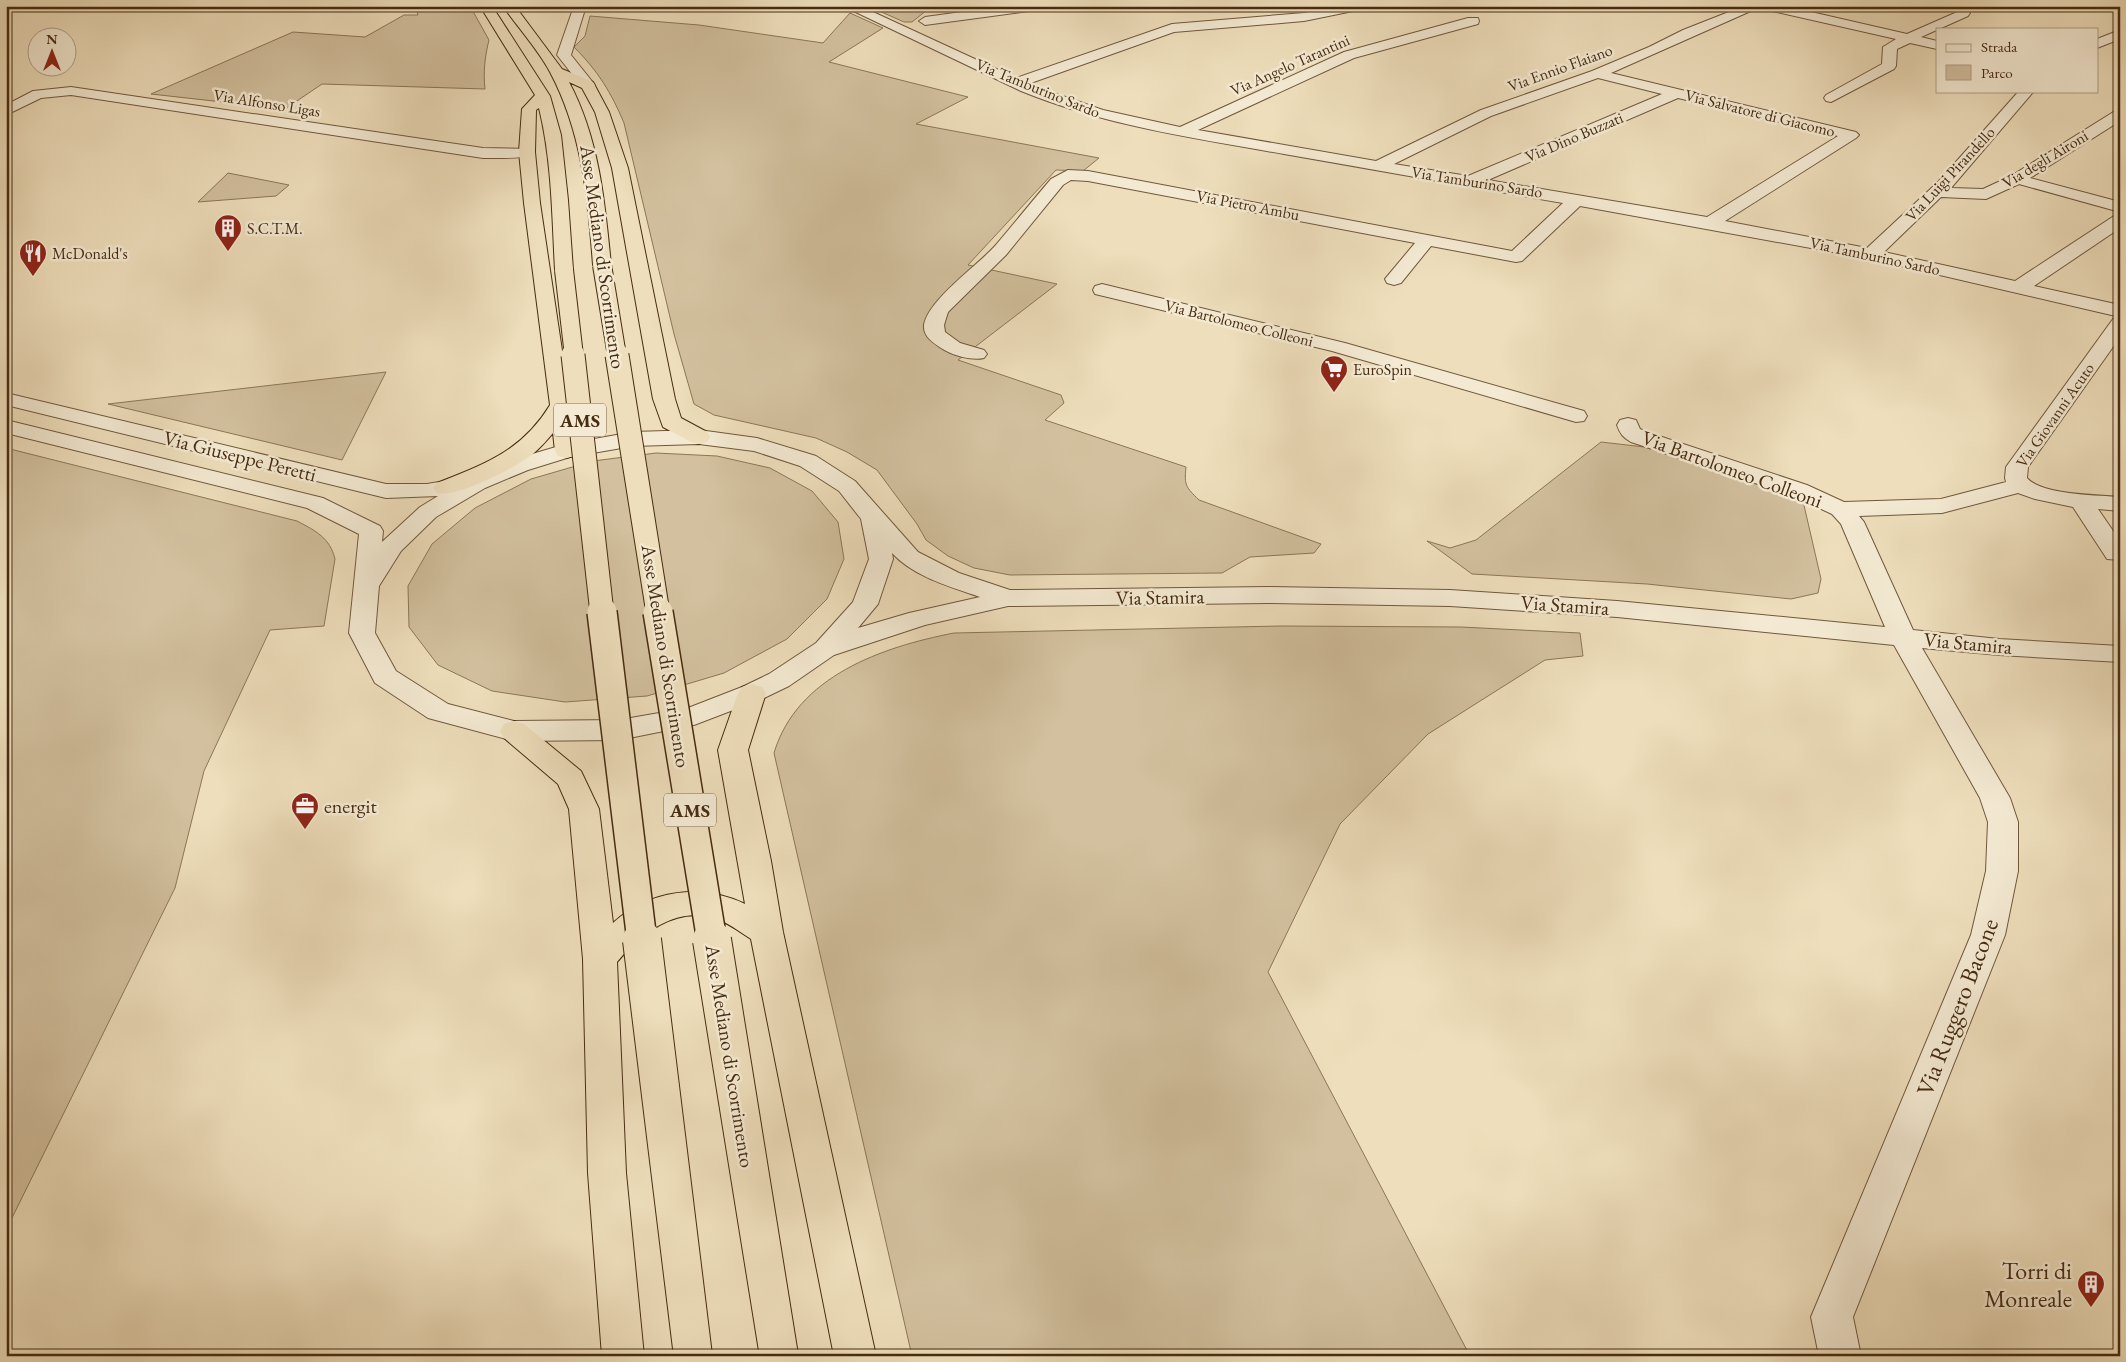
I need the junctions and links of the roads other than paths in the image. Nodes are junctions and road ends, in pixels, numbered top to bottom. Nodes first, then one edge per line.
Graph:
1 (486, 6) edge
2 (509, 6) edge
3 (580, 6) edge
4 (849, 6) edge
5 (944, 6) edge
6 (1036, 6) edge
7 (1358, 6) edge
8 (1756, 6) edge
9 (1768, 6) edge
10 (1964, 13) dead end
11 (925, 21) junction
12 (1473, 22) dead end
13 (909, 33) junction
14 (2120, 34) edge
15 (1906, 39) junction
16 (1936, 44) edge
17 (2098, 44) edge
18 (557, 72) junction
19 (1597, 74) junction
20 (1016, 83) junction
21 (588, 86) junction
22 (2026, 92) edge
23 (1678, 93) junction
24 (543, 96) junction
25 (1831, 98) dead end
26 (6, 111) edge
27 (2120, 114) edge
28 (2101, 125) junction
29 (2120, 130) edge
30 (1182, 132) junction
31 (527, 152) junction
32 (1378, 166) junction
33 (2017, 178) junction
34 (1471, 181) junction
35 (1937, 192) junction
36 (1577, 199) junction
37 (2120, 207) edge
38 (2120, 220) edge
39 (1710, 223) junction
40 (1427, 240) junction
41 (1871, 254) junction
42 (1394, 279) dead end
43 (2018, 288) junction
44 (1102, 290) dead end
45 (2120, 311) edge
46 (2120, 323) edge
47 (977, 354) dead end
48 (6, 399) edge
49 (561, 405) junction
50 (1576, 416) dead end
51 (1628, 425) dead end
52 (6, 426) edge
53 (699, 437) junction
54 (566, 451) junction
55 (477, 483) junction
56 (2020, 485) junction
57 (446, 488) junction
58 (2080, 500) junction
59 (2120, 504) edge
60 (1840, 510) junction
61 (873, 518) junction
62 (2116, 554) dead end
63 (367, 585) junction
64 (1008, 598) junction
65 (1903, 638) junction
66 (825, 649) junction
67 (2120, 654) edge
68 (752, 693) junction
69 (514, 731) junction
70 (766, 932) junction
71 (600, 959) junction
72 (623, 1356) edge
73 (693, 1356) edge
74 (778, 1356) edge
75 (856, 1356) edge
76 (1840, 1356) edge

1 - 24 highway, Asse Mediano di Scorrimento / AMS
2 - 18 highway, Asse Mediano di Scorrimento / AMS
3 - 21 street
4 - 13 street, Via Tamburino Sardo
5 - 11 street
6 - 11 street
7 - 20 street
8 - 19 street, Via Ennio Flaiano
9 - 15 street
10 - 15 street
11 - 13 street
12 - 30 street, Via Angelo Tarantini
13 - 20 street, Via Tamburino Sardo
14 - 17 street
15 - 16 street
15 - 25 street
18 - 21 highway
18 - 74 highway, Asse Mediano di Scorrimento / AMS, bridge
19 - 23 street, Via Salvatore di Giacomo
19 - 32 street, Via Ennio Flaiano
20 - 30 street, Via Tamburino Sardo
21 - 53 highway
22 - 35 street, Via Luigi Pirandello
23 - 34 street, Via Dino Buzzati
23 - 39 street, Via Salvatore di Giacomo
24 - 31 highway
24 - 73 highway, Asse Mediano di Scorrimento / AMS, bridge
26 - 31 street, Via Alfonso Ligas
27 - 28 street, Via degli Aironi
28 - 29 street
28 - 33 street, Via degli Aironi
30 - 32 street, Via Tamburino Sardo
31 - 49 highway
32 - 34 street, Via Tamburino Sardo
33 - 35 street, Via degli Aironi
33 - 37 street
34 - 36 street, Via Tamburino Sardo
35 - 41 street, Via Luigi Pirandello
36 - 39 street, Via Tamburino Sardo
36 - 40 street, Via Pietro Ambu
38 - 43 street
39 - 41 street, Via Tamburino Sardo
40 - 42 street
40 - 47 street, Via Pietro Ambu
41 - 43 street, Via Tamburino Sardo
43 - 45 street, Via Tamburino Sardo
44 - 50 street, Via Bartolomeo Colleoni
46 - 56 street, Via Giovanni Acuto
48 - 57 street, Via Giuseppe Peretti
49 - 54 highway
49 - 57 highway
51 - 60 street, Via Bartolomeo Colleoni
52 - 63 street, Via Giuseppe Peretti
53 - 54 street, Via Stamira
53 - 61 street, Via Stamira
54 - 55 street, Via Stamira
55 - 57 street, Via Giuseppe Peretti
55 - 63 street
56 - 58 street
56 - 60 street, Via Bartolomeo Colleoni
58 - 59 street
58 - 62 street
60 - 65 street, Via Bartolomeo Colleoni
61 - 64 street, Via Stamira
61 - 66 street
63 - 69 street
64 - 65 street, Via Stamira
64 - 66 street, Via Stamira
65 - 67 street, Via Stamira
65 - 76 street, Via Ruggero Bacone
66 - 68 street
68 - 69 street
68 - 70 highway
69 - 71 highway
70 - 71 highway
70 - 75 highway
71 - 72 highway

